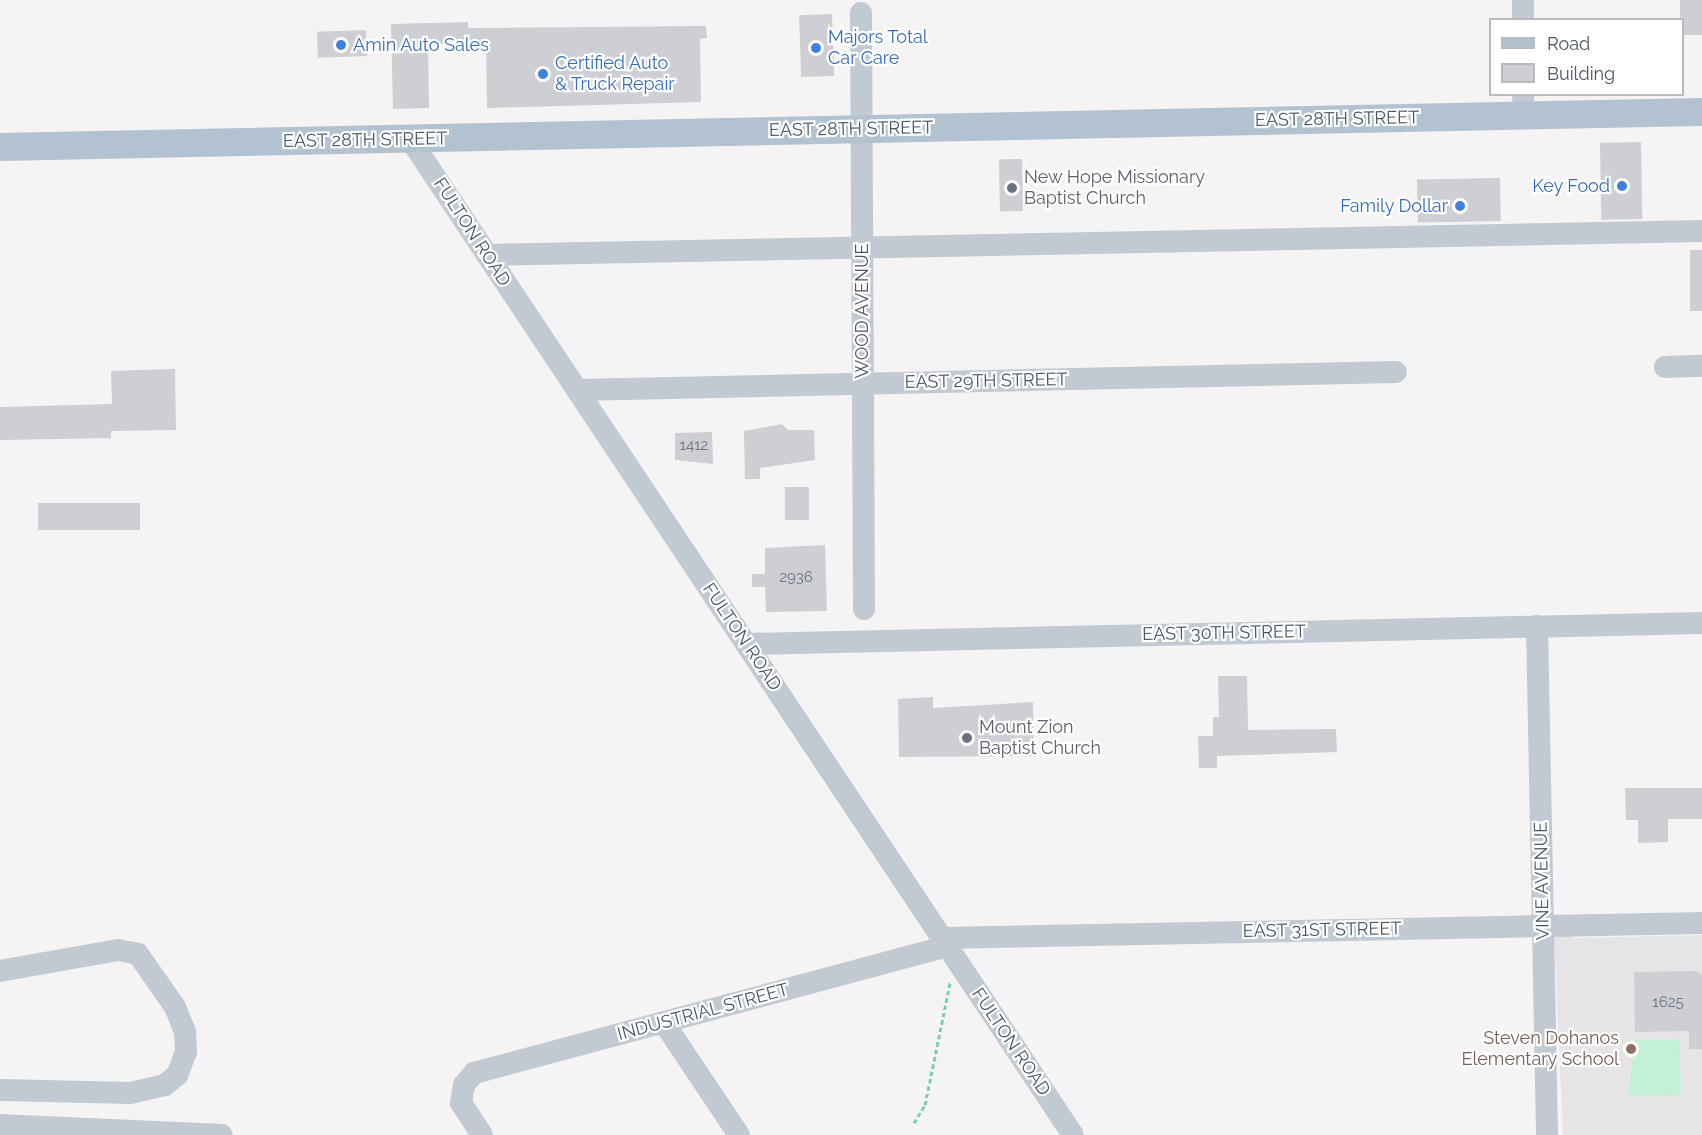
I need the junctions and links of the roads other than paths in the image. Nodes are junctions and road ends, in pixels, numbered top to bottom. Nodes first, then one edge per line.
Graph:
1 (1523, 0) edge
2 (861, 13) dead end
3 (1523, 18) edge
4 (1524, 105) edge
5 (1702, 112) edge
6 (861, 129) junction
7 (410, 139) junction
8 (0, 147) edge
9 (1702, 231) edge
10 (861, 249) junction
11 (487, 255) junction
12 (1702, 366) edge
13 (1665, 367) dead end
14 (1396, 372) dead end
15 (862, 383) junction
16 (577, 390) junction
17 (864, 609) dead end
18 (1702, 623) edge
19 (1537, 626) junction
20 (746, 644) junction
21 (1702, 923) edge
22 (1543, 926) junction
23 (944, 942) junction
24 (0, 971) edge
25 (664, 1023) junction
26 (0, 1090) edge
27 (0, 1125) edge
28 (60, 1131) edge
29 (222, 1135) edge
30 (482, 1135) edge
31 (739, 1135) edge
32 (1073, 1135) edge
33 (1547, 1135) edge

1 - 3 street
2 - 6 street, WOOD AVENUE
4 - 5 main road, EAST 28TH STREET
4 - 6 main road, EAST 28TH STREET
6 - 7 main road, EAST 28TH STREET
6 - 10 street, WOOD AVENUE
7 - 8 main road, EAST 28TH STREET
7 - 11 street, FULTON ROAD
9 - 10 street
10 - 11 street
10 - 15 street, WOOD AVENUE
11 - 16 street, FULTON ROAD
12 - 13 street
14 - 15 street, EAST 29TH STREET
15 - 16 street, EAST 29TH STREET
15 - 17 street, WOOD AVENUE
16 - 20 street, FULTON ROAD
18 - 19 street, EAST 30TH STREET
19 - 20 street, EAST 30TH STREET
19 - 22 street, VINE AVENUE
20 - 23 street, FULTON ROAD
21 - 22 street, EAST 31ST STREET
22 - 23 street, EAST 31ST STREET
22 - 33 street, VINE AVENUE
23 - 25 street, INDUSTRIAL STREET
23 - 32 street, FULTON ROAD
24 - 26 street
25 - 30 street, INDUSTRIAL STREET
25 - 31 street
27 - 28 street
28 - 29 street

